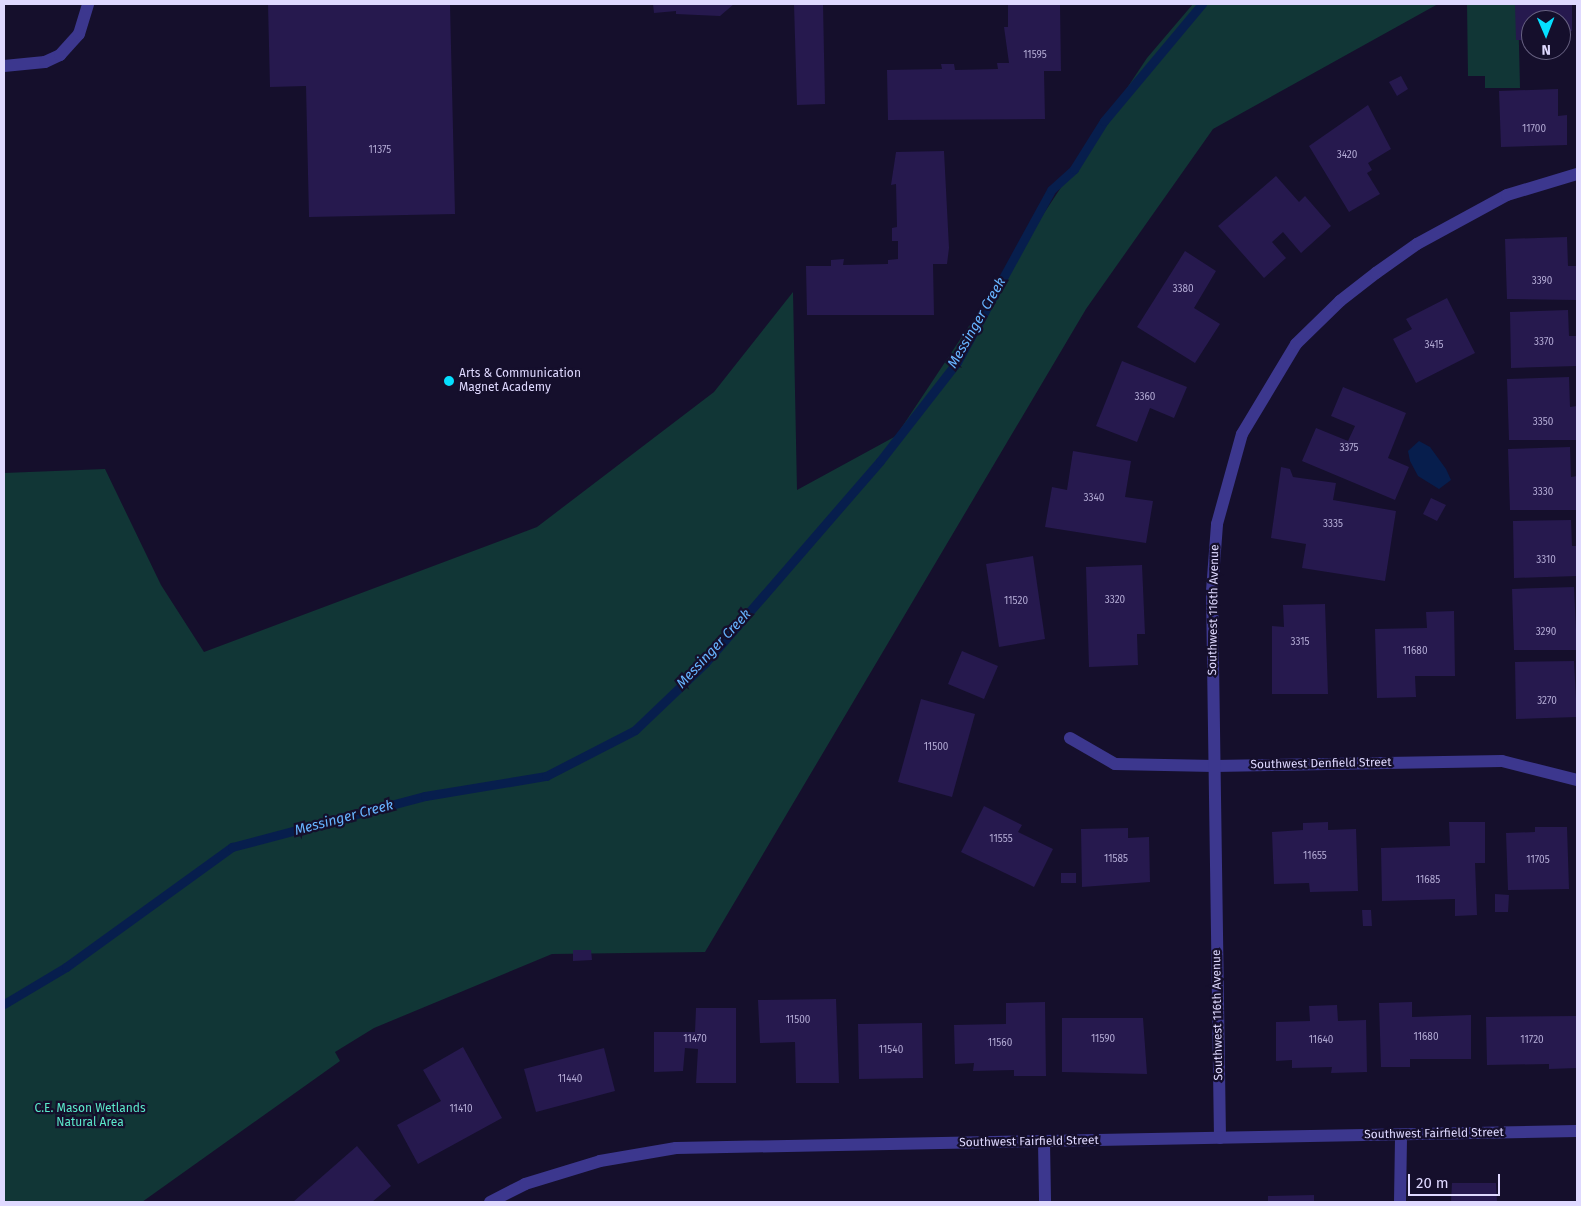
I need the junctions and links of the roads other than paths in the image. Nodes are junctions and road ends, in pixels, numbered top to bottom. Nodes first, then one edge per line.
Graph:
1 (88, 4) edge
2 (4, 66) edge
3 (1577, 174) edge
4 (1070, 738) dead end
5 (1214, 766) junction
6 (1577, 780) edge
7 (1577, 1131) edge
8 (1401, 1135) junction
9 (1220, 1138) junction
10 (1044, 1142) junction
11 (490, 1202) edge
12 (1045, 1202) edge
13 (1400, 1202) edge

1 - 2 street
3 - 5 street, Southwest 116th Avenue
4 - 5 street, Southwest Denfield Street
5 - 6 street, Southwest Denfield Street
5 - 9 street, Southwest 116th Avenue
7 - 8 street, Southwest Fairfield Street
8 - 9 street, Southwest Fairfield Street
8 - 13 street
9 - 10 street, Southwest Fairfield Street
10 - 11 street, Southwest Fairfield Street
10 - 12 street

